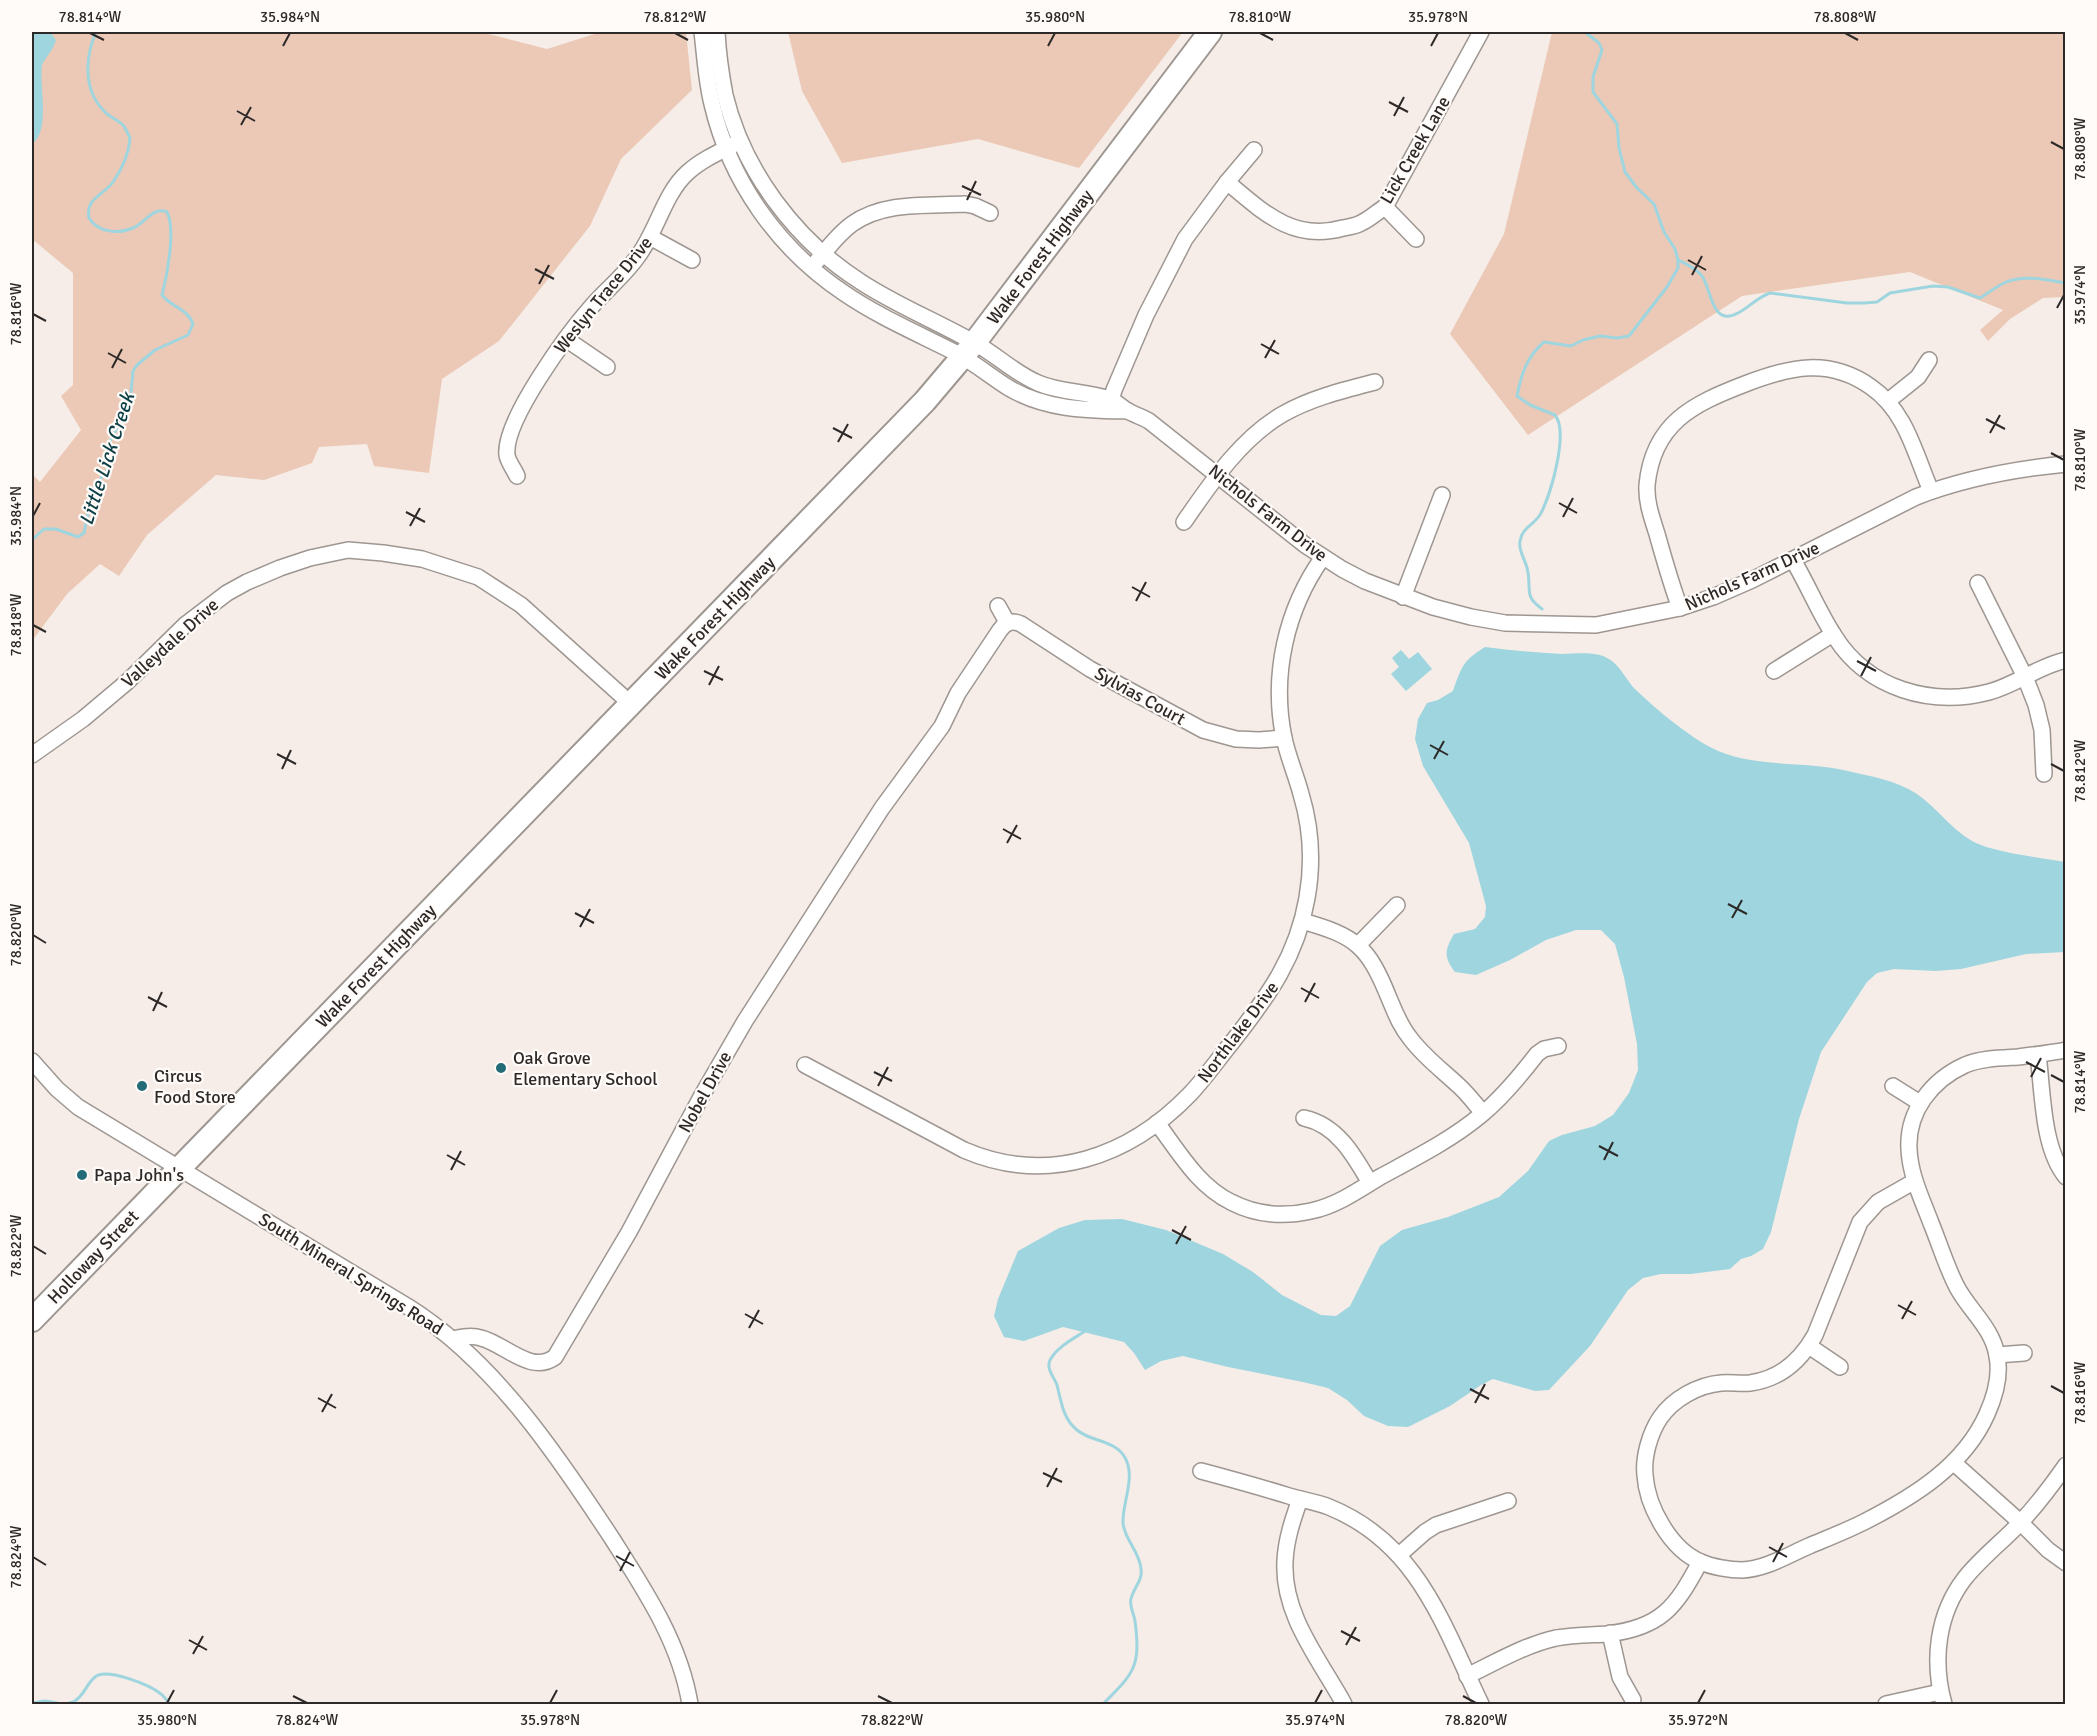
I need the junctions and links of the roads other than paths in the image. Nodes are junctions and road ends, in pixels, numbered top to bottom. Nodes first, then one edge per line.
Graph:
1 (702, 32) edge
2 (717, 32) edge
3 (1210, 32) edge
4 (1481, 32) edge
5 (741, 141) junction
6 (726, 149) junction
7 (1254, 150) dead end
8 (1227, 182) junction
9 (1385, 207) junction
10 (990, 213) dead end
11 (650, 237) junction
12 (1416, 239) dead end
13 (824, 253) junction
14 (692, 260) dead end
15 (811, 267) junction
16 (566, 339) junction
17 (969, 350) junction
18 (1929, 360) dead end
19 (606, 368) dead end
20 (1375, 382) dead end
21 (1888, 401) junction
22 (1109, 405) junction
23 (2066, 464) edge
24 (1219, 475) junction
25 (517, 476) dead end
26 (1931, 491) junction
27 (1442, 495) dead end
28 (1184, 522) dead end
29 (1323, 556) junction
30 (1793, 560) junction
31 (1978, 583) dead end
32 (1403, 597) junction
33 (998, 606) dead end
34 (1680, 608) junction
35 (1007, 622) junction
36 (1833, 634) junction
37 (2066, 660) edge
38 (1774, 671) dead end
39 (2025, 677) junction
40 (631, 704) junction
41 (1284, 738) junction
42 (32, 754) edge
43 (2044, 774) dead end
44 (1397, 904) dead end
45 (1302, 921) junction
46 (1359, 945) junction
47 (1558, 1046) dead end
48 (2066, 1050) edge
49 (2038, 1055) junction
50 (32, 1060) edge
51 (805, 1065) dead end
52 (1893, 1086) dead end
53 (1920, 1103) junction
54 (1483, 1113) junction
55 (1304, 1118) dead end
56 (1157, 1123) junction
57 (179, 1168) junction
58 (2066, 1177) edge
59 (1915, 1181) junction
60 (1370, 1183) junction
61 (32, 1320) edge
62 (453, 1339) junction
63 (1809, 1346) junction
64 (2024, 1353) dead end
65 (1997, 1355) junction
66 (1840, 1367) dead end
67 (1954, 1463) junction
68 (2066, 1465) edge
69 (1201, 1471) dead end
70 (1300, 1499) junction
71 (1508, 1501) dead end
72 (2020, 1522) junction
73 (1399, 1555) junction
74 (1700, 1562) junction
75 (2066, 1563) edge
76 (1610, 1634) junction
77 (1467, 1676) junction
78 (1942, 1698) edge
79 (1633, 1700) dead end
80 (690, 1704) edge
81 (1344, 1704) edge
82 (1481, 1704) edge
83 (1886, 1704) edge

1 - 6 street
2 - 5 street
3 - 17 highway, Wake Forest Highway
4 - 9 street, Lick Creek Lane
5 - 6 street, Weslyn Trace Drive
5 - 13 street
6 - 11 street, Weslyn Trace Drive
6 - 15 street
7 - 8 street
8 - 9 street, Lick Creek Lane
8 - 22 street
9 - 12 street
10 - 13 street
11 - 14 street
11 - 16 street, Weslyn Trace Drive
13 - 15 street
13 - 17 street
15 - 17 street
16 - 19 street
16 - 25 street, Weslyn Trace Drive
17 - 22 street, Nichols Farm Drive
17 - 40 highway, Wake Forest Highway
18 - 21 street
20 - 24 street
21 - 26 street
21 - 34 street
22 - 24 street, Nichols Farm Drive
23 - 26 street, Nichols Farm Drive
24 - 28 street
24 - 29 street, Nichols Farm Drive
26 - 30 street, Nichols Farm Drive
27 - 32 street
29 - 32 street, Nichols Farm Drive
29 - 41 street, Northlake Drive
30 - 34 street, Nichols Farm Drive
30 - 36 street
31 - 39 street
32 - 34 street, Nichols Farm Drive
33 - 35 street
35 - 41 street, Sylvias Court
35 - 62 street, Nobel Drive
36 - 38 street
36 - 39 street
37 - 39 street
39 - 43 street
40 - 42 street, Valleydale Drive
40 - 57 highway, Wake Forest Highway
41 - 45 street, Northlake Drive
44 - 46 street
45 - 46 street
45 - 56 street, Northlake Drive
46 - 54 street
47 - 54 street
48 - 49 street
49 - 53 street
49 - 58 street
50 - 57 street, South Mineral Springs Road
51 - 56 street, Northlake Drive
52 - 53 street
53 - 59 street
54 - 60 street
55 - 60 street
56 - 60 street
57 - 61 highway, Holloway Street
57 - 62 street, South Mineral Springs Road
59 - 63 street
59 - 65 street
62 - 80 street, South Mineral Springs Road
63 - 66 street
63 - 74 street
64 - 65 street
65 - 67 street
67 - 72 street
67 - 74 street
68 - 72 street
69 - 70 street
70 - 73 street
70 - 81 street
71 - 73 street
72 - 75 street
72 - 78 street
73 - 77 street
74 - 76 street
76 - 77 street
76 - 79 street
77 - 82 street
78 - 83 street

